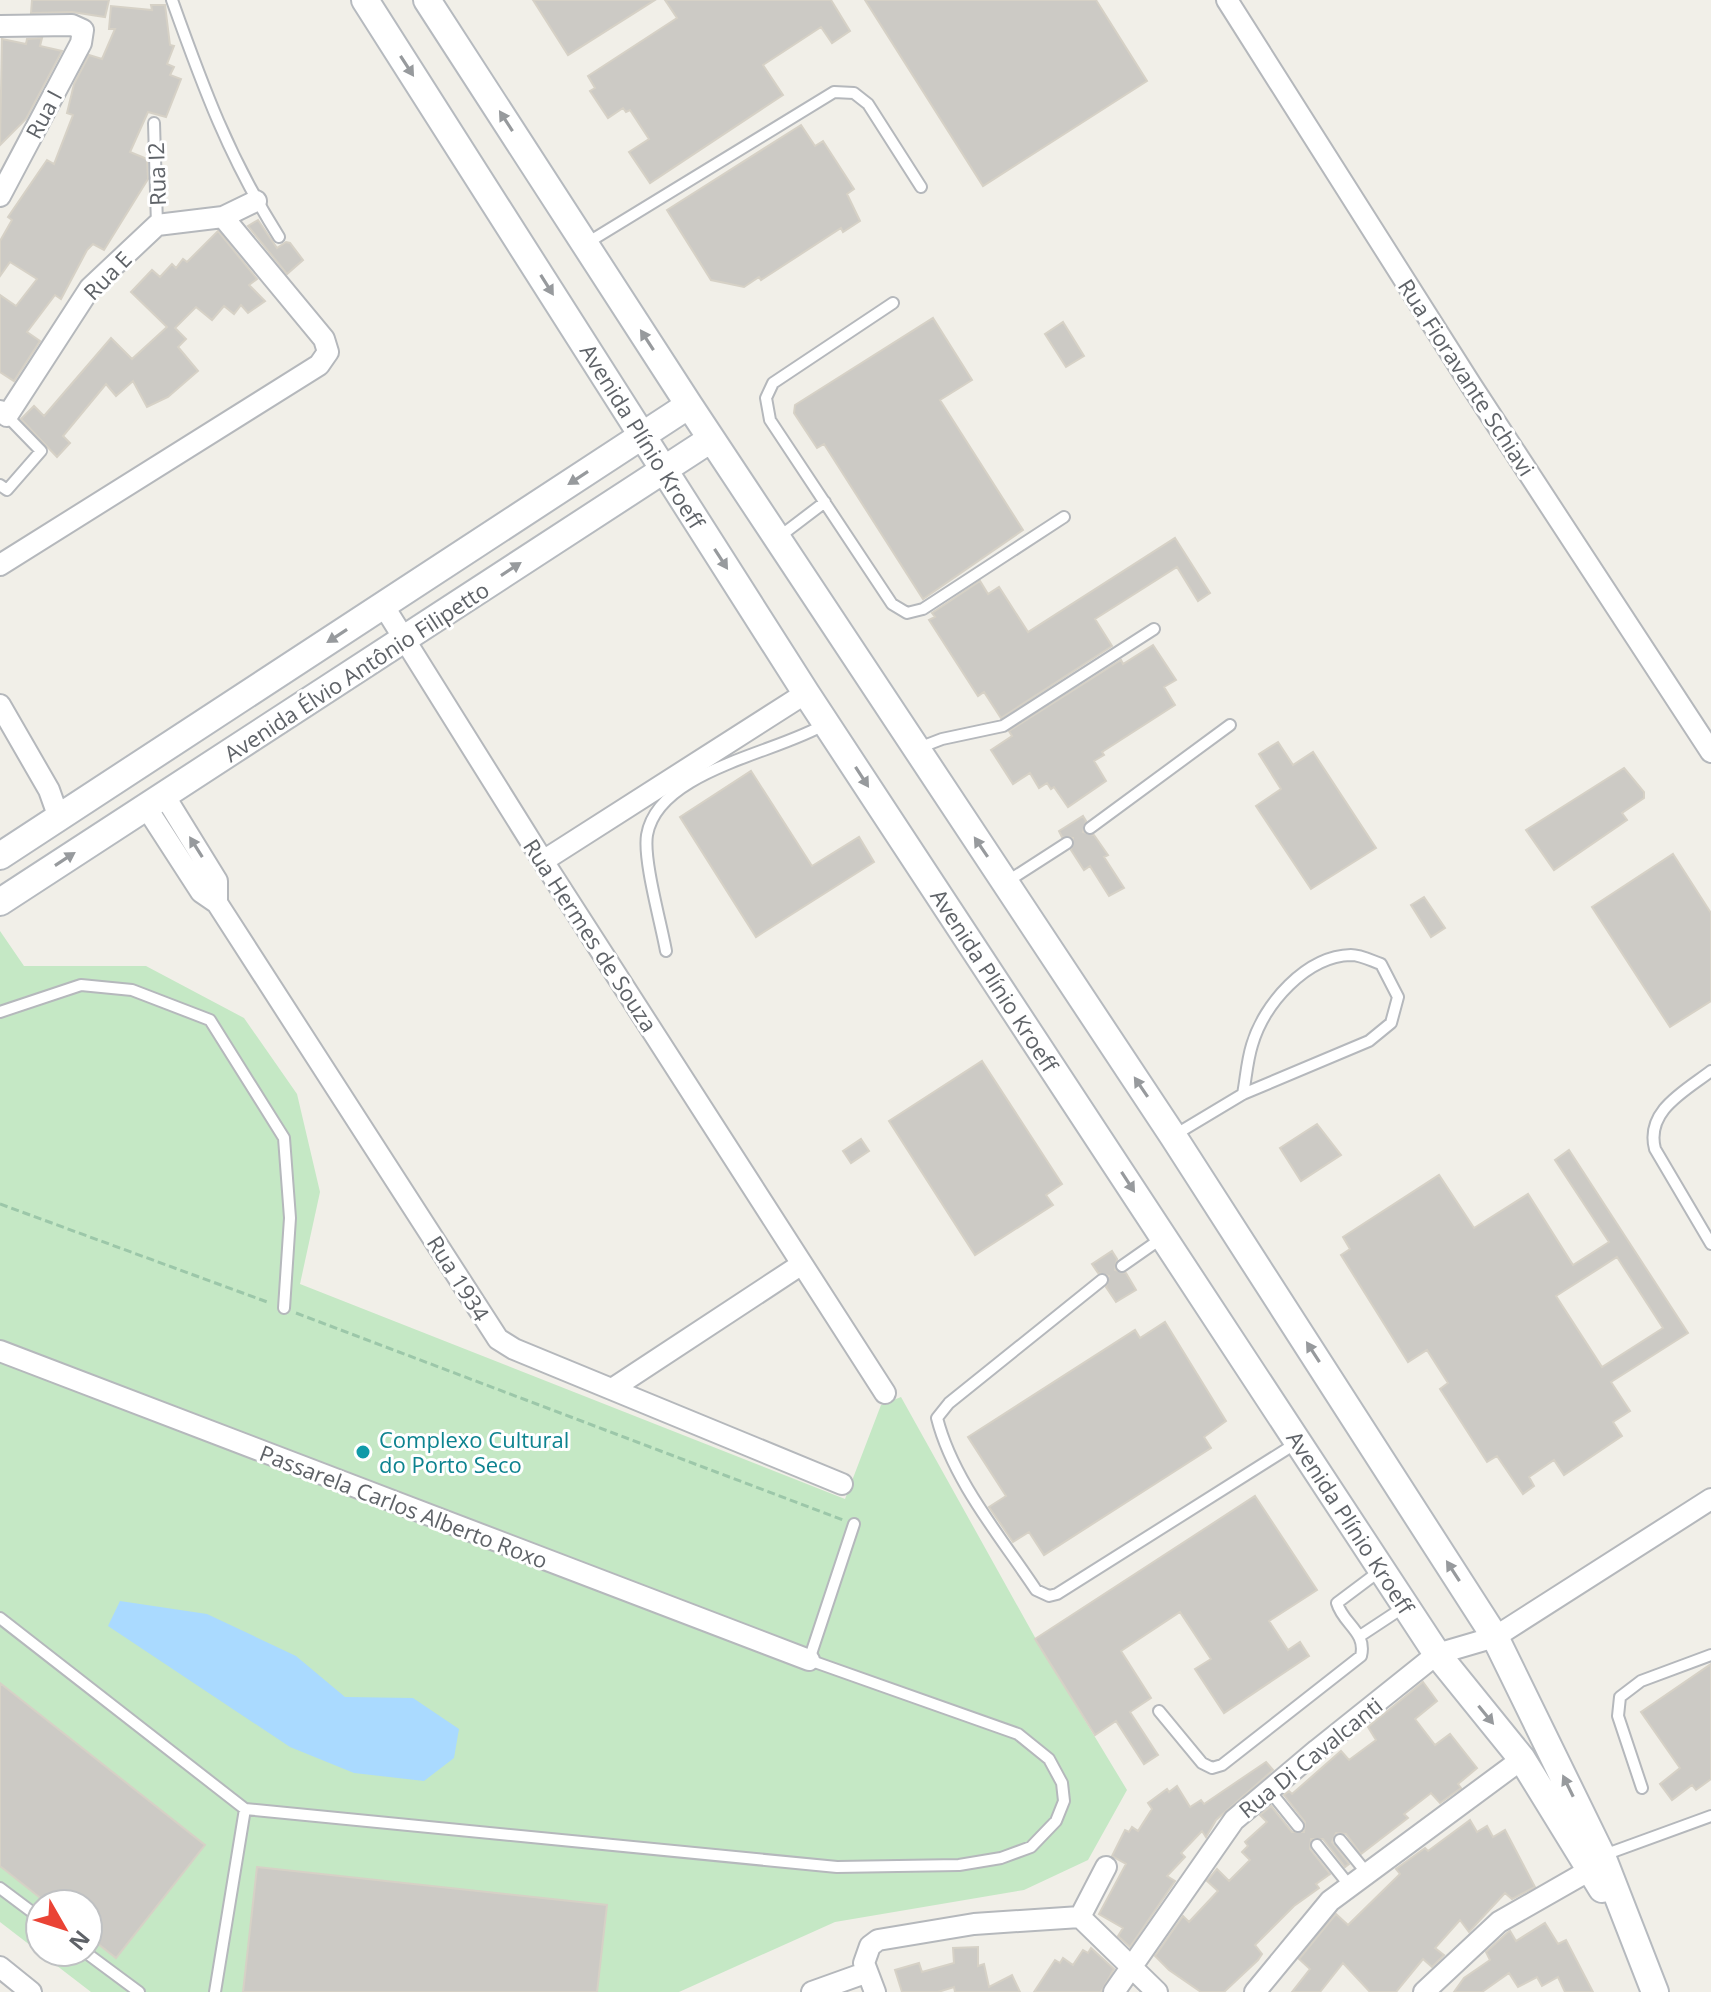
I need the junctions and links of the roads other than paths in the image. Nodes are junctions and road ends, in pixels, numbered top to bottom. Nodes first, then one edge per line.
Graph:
1 (172, 0) edge
2 (365, 0) edge
3 (427, 0) edge
4 (1230, 1) edge
5 (0, 26) edge
6 (154, 123) dead end
7 (921, 187) dead end
8 (0, 196) edge
9 (256, 201) junction
10 (223, 217) junction
11 (157, 225) junction
12 (279, 237) dead end
13 (586, 244) junction
14 (893, 303) dead end
15 (689, 405) junction
16 (3, 413) edge
17 (643, 435) junction
18 (711, 439) junction
19 (664, 470) junction
20 (0, 485) edge
21 (825, 502) junction
22 (1064, 517) dead end
23 (777, 538) junction
24 (0, 565) edge
25 (383, 605) junction
26 (1154, 629) dead end
27 (404, 639) junction
28 (806, 693) junction
29 (0, 705) edge
30 (827, 723) junction
31 (1230, 725) dead end
32 (7, 731) edge
33 (165, 748) junction
34 (916, 749) junction
35 (1711, 752) edge
36 (100, 791) junction
37 (152, 797) junction
38 (59, 818) junction
39 (1090, 828) dead end
40 (1067, 843) dead end
41 (0, 856) edge
42 (543, 861) junction
43 (1005, 883) junction
44 (0, 902) edge
45 (666, 951) dead end
46 (0, 1012) edge
47 (1711, 1071) edge
48 (1243, 1094) junction
49 (1173, 1136) junction
50 (1164, 1237) junction
51 (1711, 1244) edge
52 (802, 1264) junction
53 (1122, 1266) dead end
54 (1102, 1280) dead end
55 (284, 1308) road end
56 (0, 1351) edge
57 (612, 1389) junction
58 (885, 1393) dead end
59 (1298, 1442) junction
60 (842, 1484) dead end
61 (1711, 1499) edge
62 (854, 1524) road end
63 (1382, 1569) junction
64 (1406, 1606) junction
65 (0, 1618) edge
66 (1360, 1636) junction
67 (1495, 1637) junction
68 (1437, 1654) junction
69 (1711, 1655) edge
70 (809, 1660) junction
71 (1159, 1711) dead end
72 (1522, 1759) junction
73 (1642, 1788) dead end
74 (1269, 1790) junction
75 (245, 1809) junction
76 (1711, 1816) edge
77 (1298, 1826) dead end
78 (1340, 1840) dead end
79 (1317, 1845) dead end
80 (1596, 1863) junction
81 (1106, 1867) dead end
82 (1366, 1872) junction
83 (1349, 1885) junction
84 (0, 1888) edge
85 (24, 1906) edge
86 (1080, 1917) junction
87 (865, 1964) junction
88 (104, 1966) edge
89 (0, 1967) edge
90 (1132, 1969) junction
91 (1431, 1989) edge
92 (31, 1992) edge
93 (139, 1992) edge
94 (215, 1992) edge
95 (812, 1992) edge
96 (875, 1992) edge
97 (1114, 1992) edge
98 (1157, 1992) edge
99 (1255, 1992) edge
100 (1655, 1992) edge

1 - 9 lane
2 -> 17 main road, Avenida Plínio Kroeff
13 -> 3 main road, Avenida Plínio Kroeff
4 - 35 street, Rua Fioravante Schiavi
5 - 8 street, Rua I
6 - 11 lane, Rua I2
7 - 13 lane
9 - 10 street
9 - 12 lane
10 - 11 street
10 - 24 street
11 - 16 street, Rua E
15 -> 13 main road, Avenida Plínio Kroeff
14 - 21 lane
15 - 17 main road, Avenida Élvio Antônio Filipetto
15 - 18 main road, Avenida Plínio Kroeff
16 - 20 lane
17 - 19 main road, Avenida Plínio Kroeff
17 -> 25 main road, Avenida Élvio Antônio Filipetto
18 - 19 main road, Avenida Élvio Antônio Filipetto
18 - 23 main road, Avenida Plínio Kroeff
27 -> 19 main road, Avenida Élvio Antônio Filipetto
19 -> 28 main road, Avenida Plínio Kroeff
21 - 22 lane
21 - 23 lane
23 - 34 main road, Avenida Plínio Kroeff
25 - 27 street, Rua Hermes de Souza
25 -> 33 main road, Avenida Élvio Antônio Filipetto
26 - 34 lane
27 - 37 main road, Avenida Élvio Antônio Filipetto
27 - 42 street, Rua Hermes de Souza
28 - 30 main road, Avenida Plínio Kroeff
28 - 42 street
29 - 32 street
30 - 45 lane
30 -> 50 main road, Avenida Plínio Kroeff
31 - 39 lane
32 - 38 street
33 - 36 main road, Avenida Élvio Antônio Filipetto
33 - 37 main road
43 -> 34 main road, Avenida Plínio Kroeff
36 - 37 main road
36 - 38 main road, Avenida Élvio Antônio Filipetto
44 -> 37 main road, Avenida Élvio Antônio Filipetto
37 - 57 street, Rua 1934
38 - 41 main road, Avenida Élvio Antônio Filipetto
40 - 43 lane
42 - 52 street, Rua Hermes de Souza
49 -> 43 main road, Avenida Plínio Kroeff
46 - 55 lane
47 - 51 lane
48 - 48 lane
48 - 49 lane
67 -> 49 main road, Avenida Plínio Kroeff
50 - 53 lane
50 - 59 main road, Avenida Plínio Kroeff
52 - 57 street
52 - 58 street, Rua Hermes de Souza
54 - 59 lane
56 - 70 street, Passarela Carlos Alberto Roxo
57 - 60 street, Rua 1934
59 - 63 main road, Avenida Plínio Kroeff
61 - 67 street
62 - 70 lane
63 - 64 main road, Avenida Plínio Kroeff
63 - 66 lane
64 - 66 lane
64 - 68 main road, Avenida Plínio Kroeff
65 - 75 lane
66 - 71 lane
67 - 68 street
80 -> 67 main road, Avenida Plínio Kroeff
68 -> 72 main road, Avenida Plínio Kroeff
68 - 74 street, Rua Di Cavalcanti
69 - 73 lane
70 - 75 lane
72 - 80 main road, Avenida Plínio Kroeff
72 - 82 street
74 - 77 lane
74 - 90 street, Rua Di Cavalcanti
75 - 94 lane
76 - 80 lane
78 - 82 lane
79 - 83 lane
80 - 91 street
80 - 100 main road, Avenida Plínio Kroeff
81 - 86 street
82 - 83 street
83 - 99 street
84 - 85 lane
86 - 87 street
86 - 90 street
87 - 95 street
87 - 96 street
88 - 93 lane
89 - 92 street
90 - 97 street, Rua Di Cavalcanti
90 - 98 street

